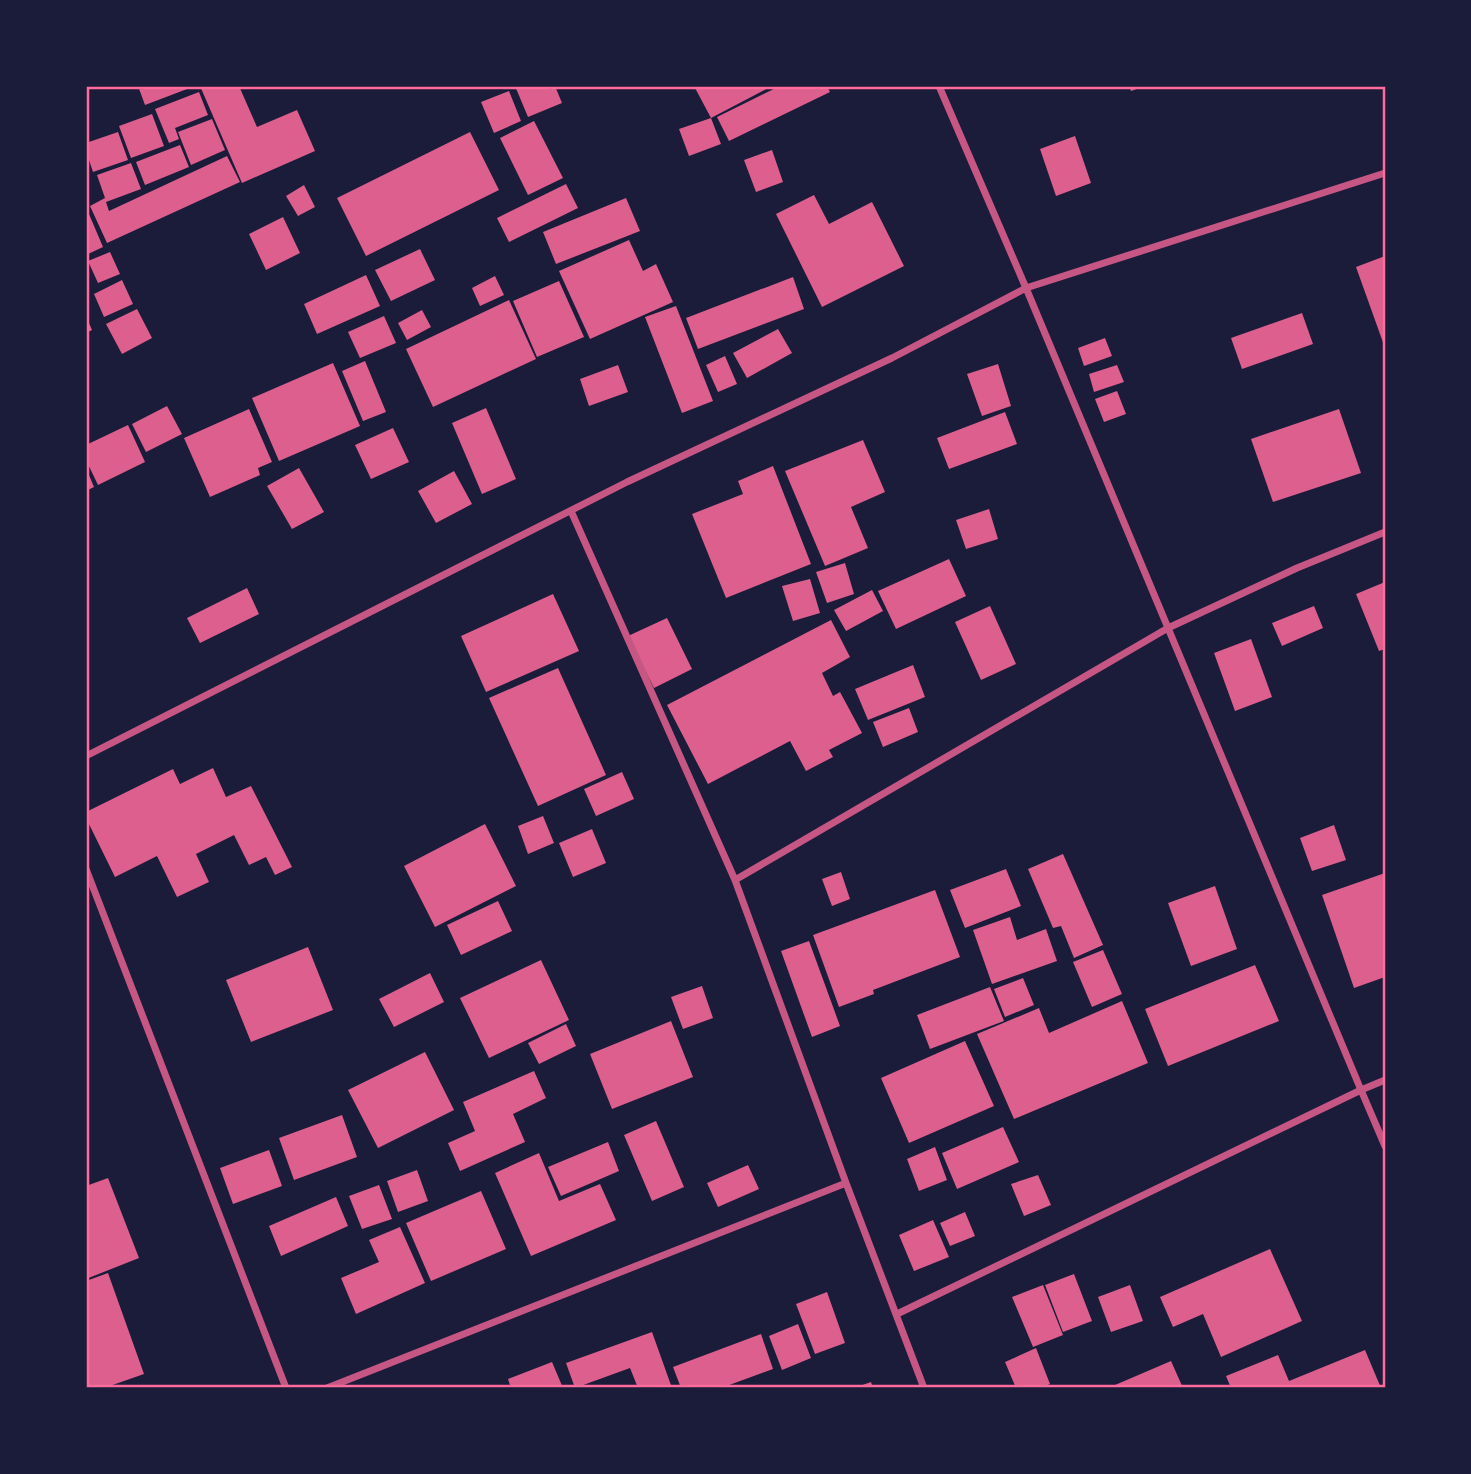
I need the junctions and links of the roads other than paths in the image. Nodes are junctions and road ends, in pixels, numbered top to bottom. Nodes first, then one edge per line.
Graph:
1 (939, 86) edge
2 (1385, 173) edge
3 (1026, 288) junction
4 (571, 511) junction
5 (1385, 532) edge
6 (1168, 628) junction
7 (86, 756) edge
8 (86, 869) edge
9 (735, 880) junction
10 (1385, 1080) edge
11 (1361, 1090) junction
12 (1385, 1146) edge
13 (846, 1183) junction
14 (897, 1314) junction
15 (286, 1388) edge
16 (327, 1388) edge
17 (924, 1388) edge

1 - 3 street
2 - 3 street
3 - 4 street
3 - 6 street
4 - 7 street
4 - 9 street
5 - 6 street
6 - 9 street
6 - 11 street
8 - 15 street
9 - 13 street
10 - 11 street
11 - 12 street
11 - 14 street
13 - 14 street
13 - 16 street
14 - 17 street

